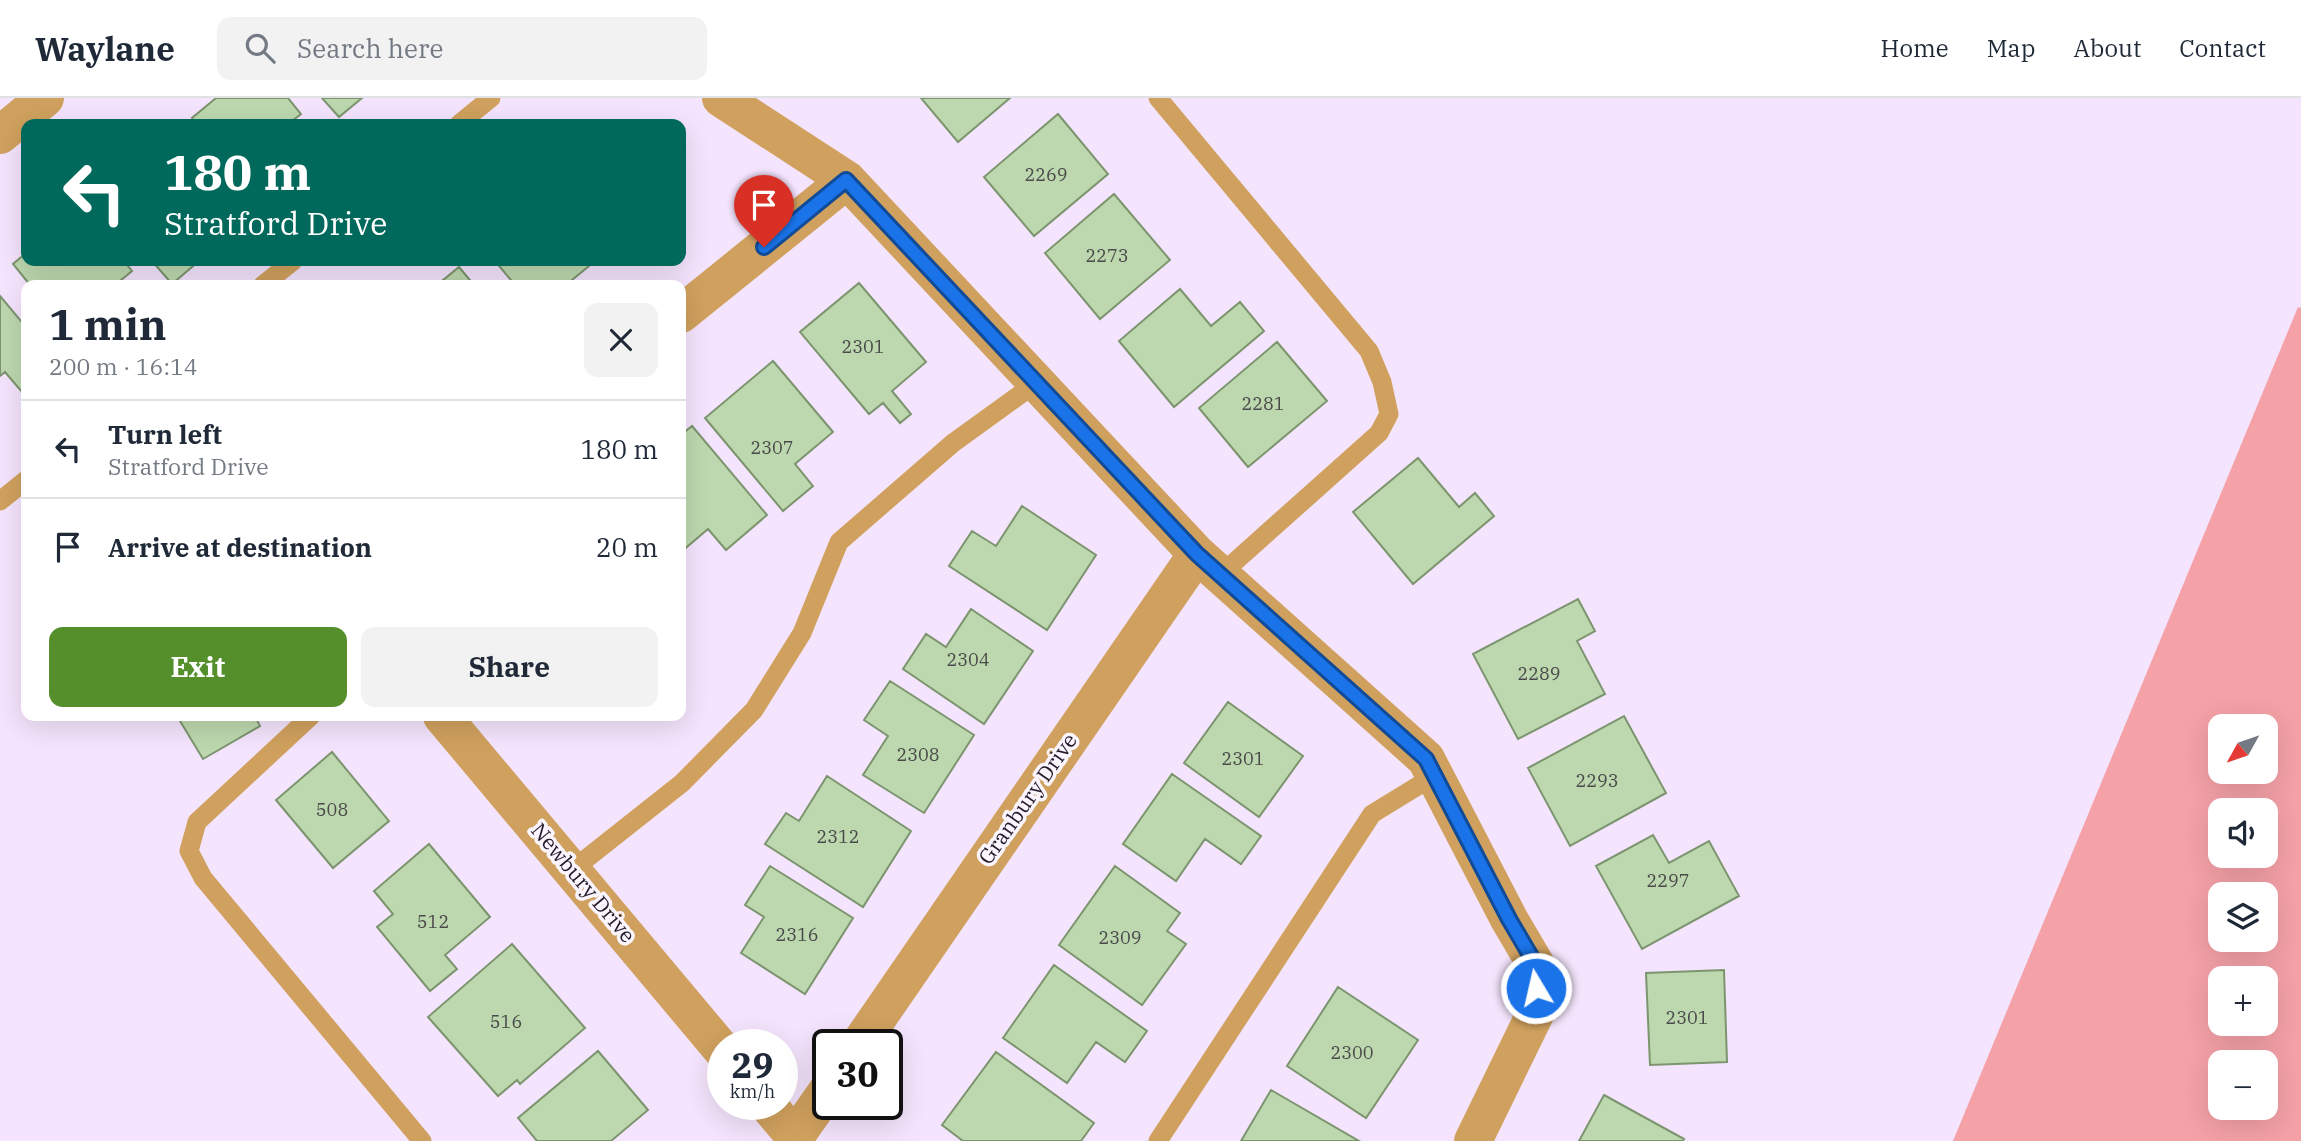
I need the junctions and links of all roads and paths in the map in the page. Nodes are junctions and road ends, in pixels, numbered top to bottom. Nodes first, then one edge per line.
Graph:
1 (45, 98) edge
2 (491, 98) edge
3 (721, 98) edge
4 (1158, 98) edge
5 (465, 119) edge
6 (0, 135) edge
7 (846, 180) junction
8 (287, 266) edge
9 (269, 280) edge
10 (686, 310) edge
11 (1036, 383) junction
12 (21, 484) edge
13 (0, 501) edge
14 (1208, 564) junction
15 (306, 721) edge
16 (446, 721) edge
17 (1434, 776) junction
18 (572, 870) junction
19 (871, 1029) edge
20 (707, 1032) edge
21 (812, 1110) edge
22 (777, 1120) edge
23 (788, 1139) edge
24 (422, 1141) edge
25 (1158, 1141) edge
26 (1473, 1141) edge

1 - 6 street
2 - 5 lane
3 - 7 street
4 - 14 lane
7 - 10 street
7 - 11 street
8 - 9 lane
11 - 14 street
11 - 18 lane
12 - 13 lane
14 - 17 street
14 - 19 street, Granbury Drive
15 - 24 lane
16 - 18 street, Newbury Drive
17 - 25 lane
17 - 26 street
18 - 20 street, Newbury Drive
21 - 23 street
22 - 23 street

